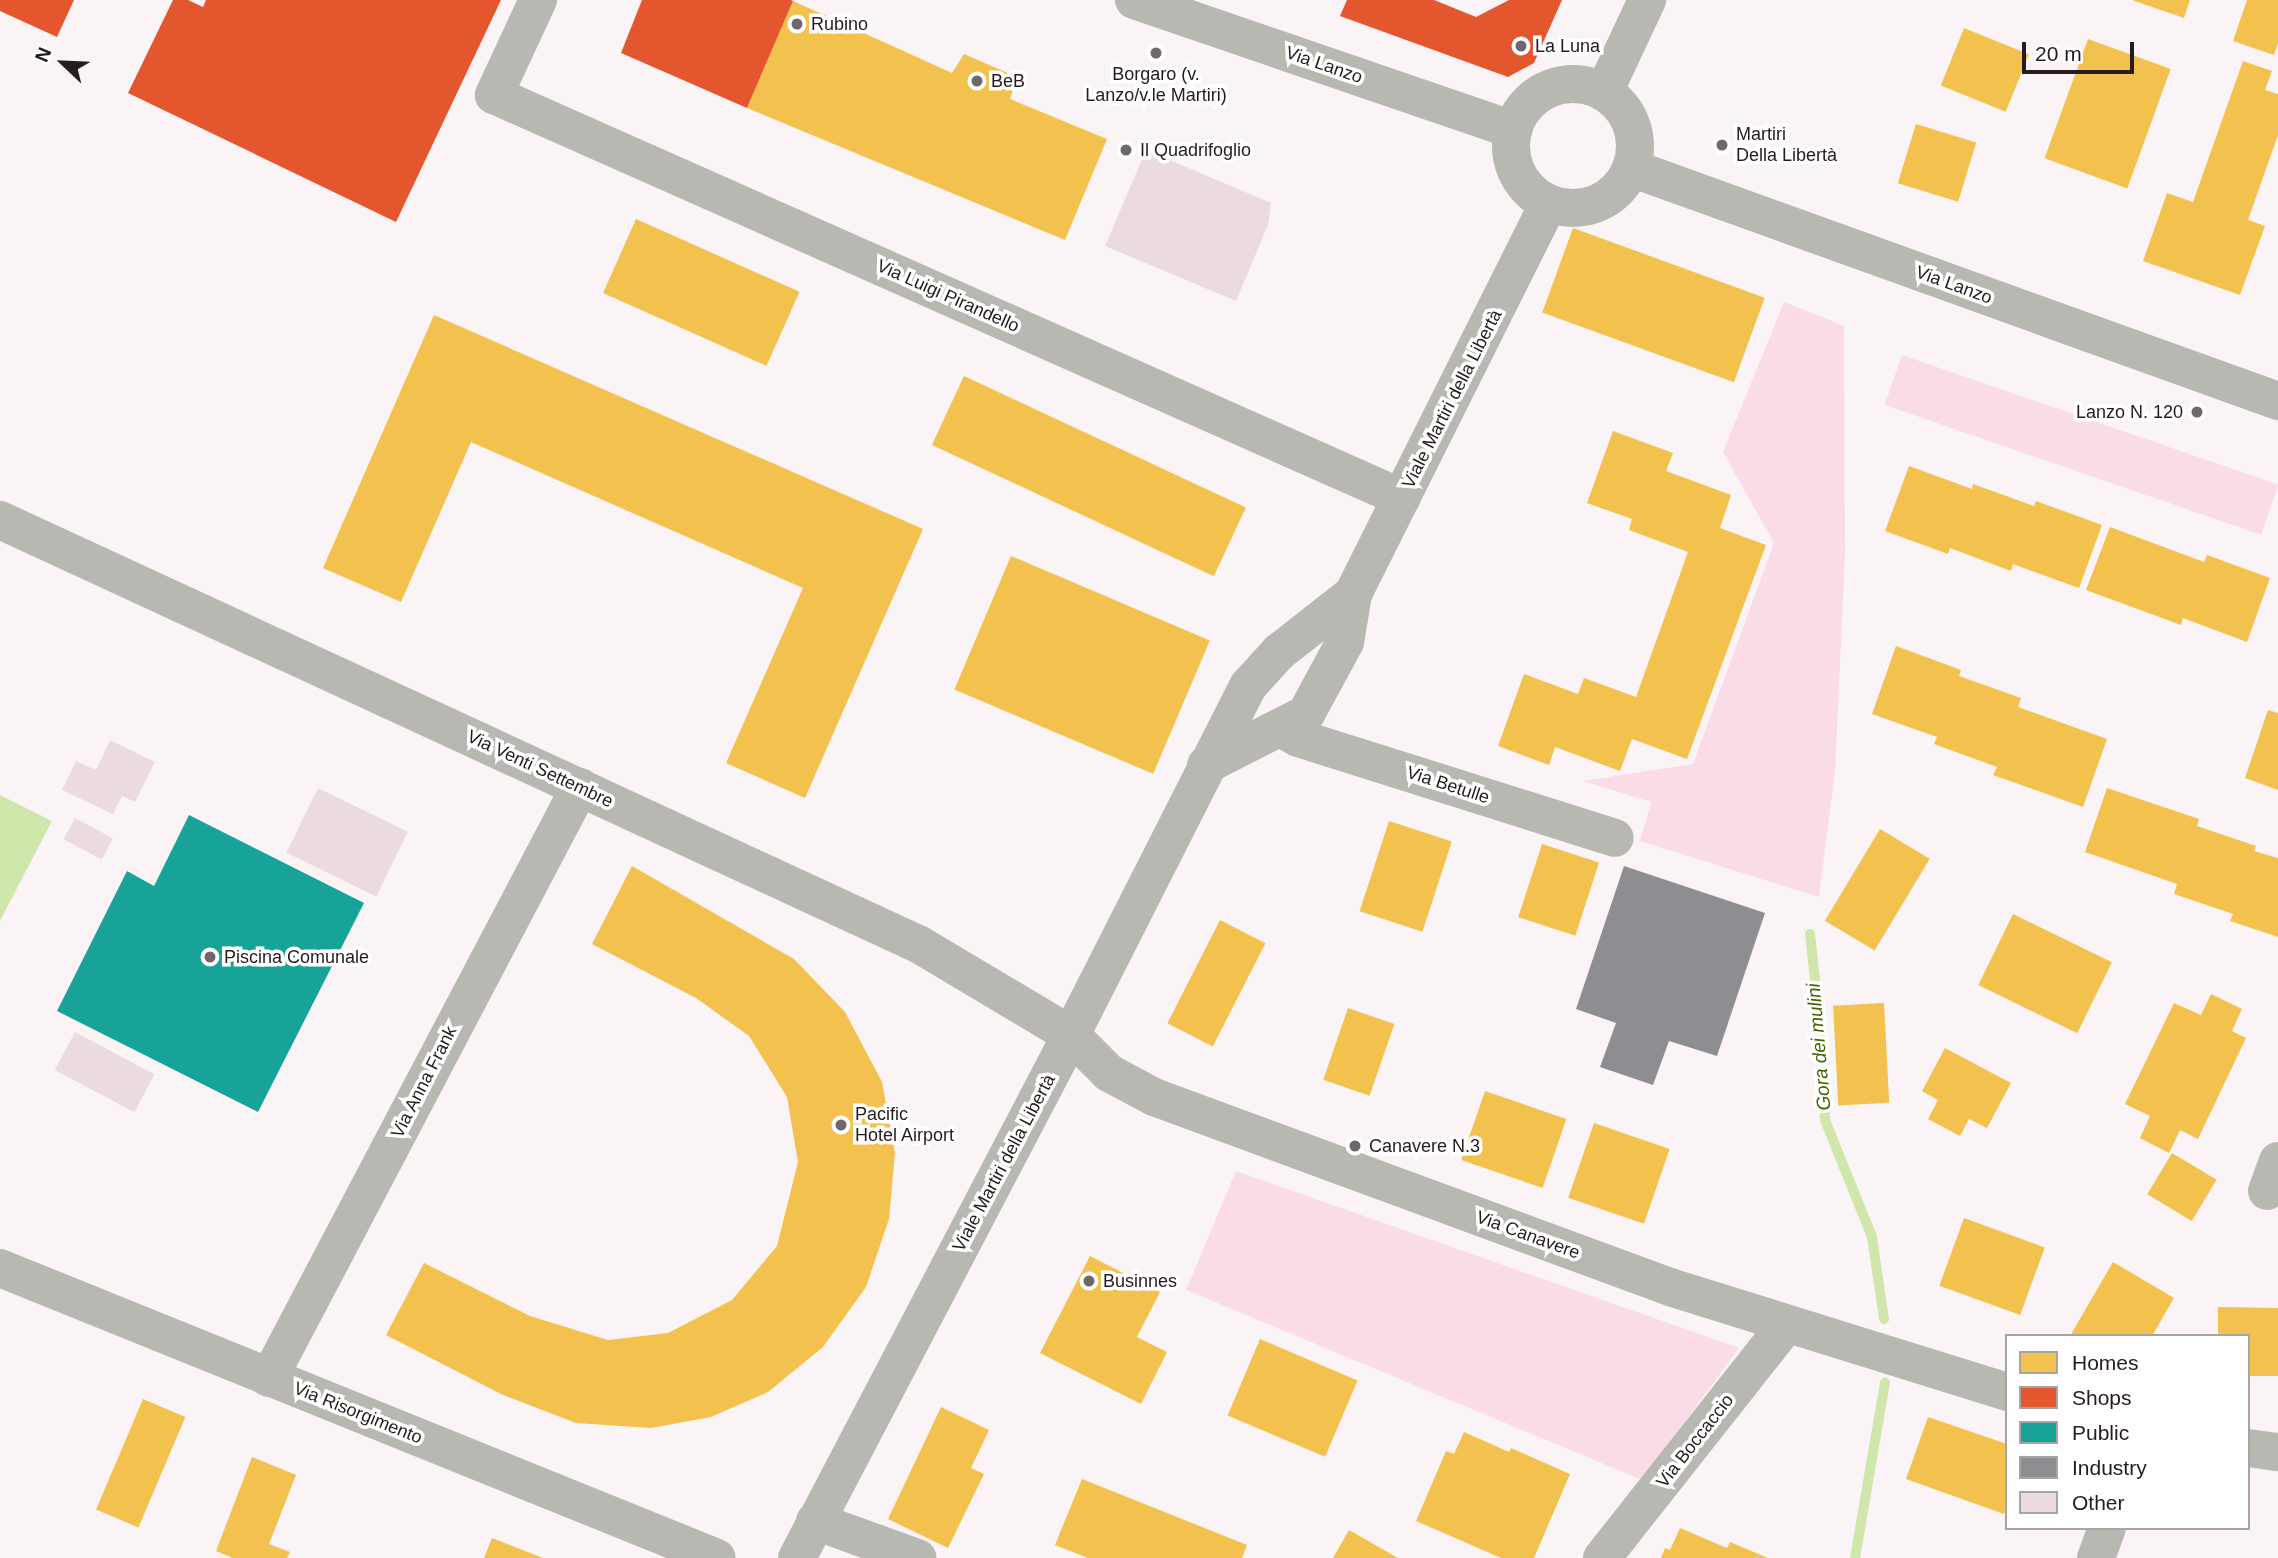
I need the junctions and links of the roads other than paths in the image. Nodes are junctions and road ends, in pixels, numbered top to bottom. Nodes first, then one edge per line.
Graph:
1 (538, 0) edge
2 (1134, 0) edge
3 (1647, 0) edge
4 (1604, 92) junction
5 (1513, 130) junction
6 (1632, 168) junction
7 (1549, 203) junction
8 (2278, 401) edge
9 (1402, 498) junction
10 (0, 520) edge
11 (1353, 594) junction
12 (1282, 729) junction
13 (1206, 765) junction
14 (580, 787) junction
15 (1615, 838) dead end
16 (1071, 1035) junction
17 (0, 1268) edge
18 (1787, 1324) junction
19 (269, 1378) junction
20 (2005, 1391) edge
21 (2250, 1448) edge
22 (2278, 1452) edge
23 (815, 1521) junction
24 (717, 1558) edge
25 (797, 1558) edge
26 (917, 1558) edge
27 (1602, 1558) edge

1 - 9 street, Via Luigi Pirandello
2 - 5 street, Via Lanzo
3 - 4 street
4 - 5 street
4 - 6 street
5 - 7 street
6 - 7 street
6 - 8 street, Via Lanzo
7 - 9 street, Viale Martiri della Libertà
9 - 11 street, Viale Martiri della Libertà
10 - 14 street, Via Venti Settembre
11 - 12 street, Viale Martiri della Libertà
11 - 13 street, Viale Martiri della Libertà
12 - 13 street, Viale Martiri della Libertà
12 - 15 street, Via Betulle
13 - 16 street, Viale Martiri della Libertà
14 - 16 street, Via Venti Settembre
14 - 19 street, Via Anna Frank
16 - 18 street, Via Canavere
16 - 23 street, Viale Martiri della Libertà
17 - 19 street, Via Risorgimento
18 - 20 street, Via Canavere
18 - 27 street, Via Boccaccio
19 - 24 street, Via Risorgimento
21 - 22 street
23 - 25 street, Viale Martiri della Libertà
23 - 26 street

